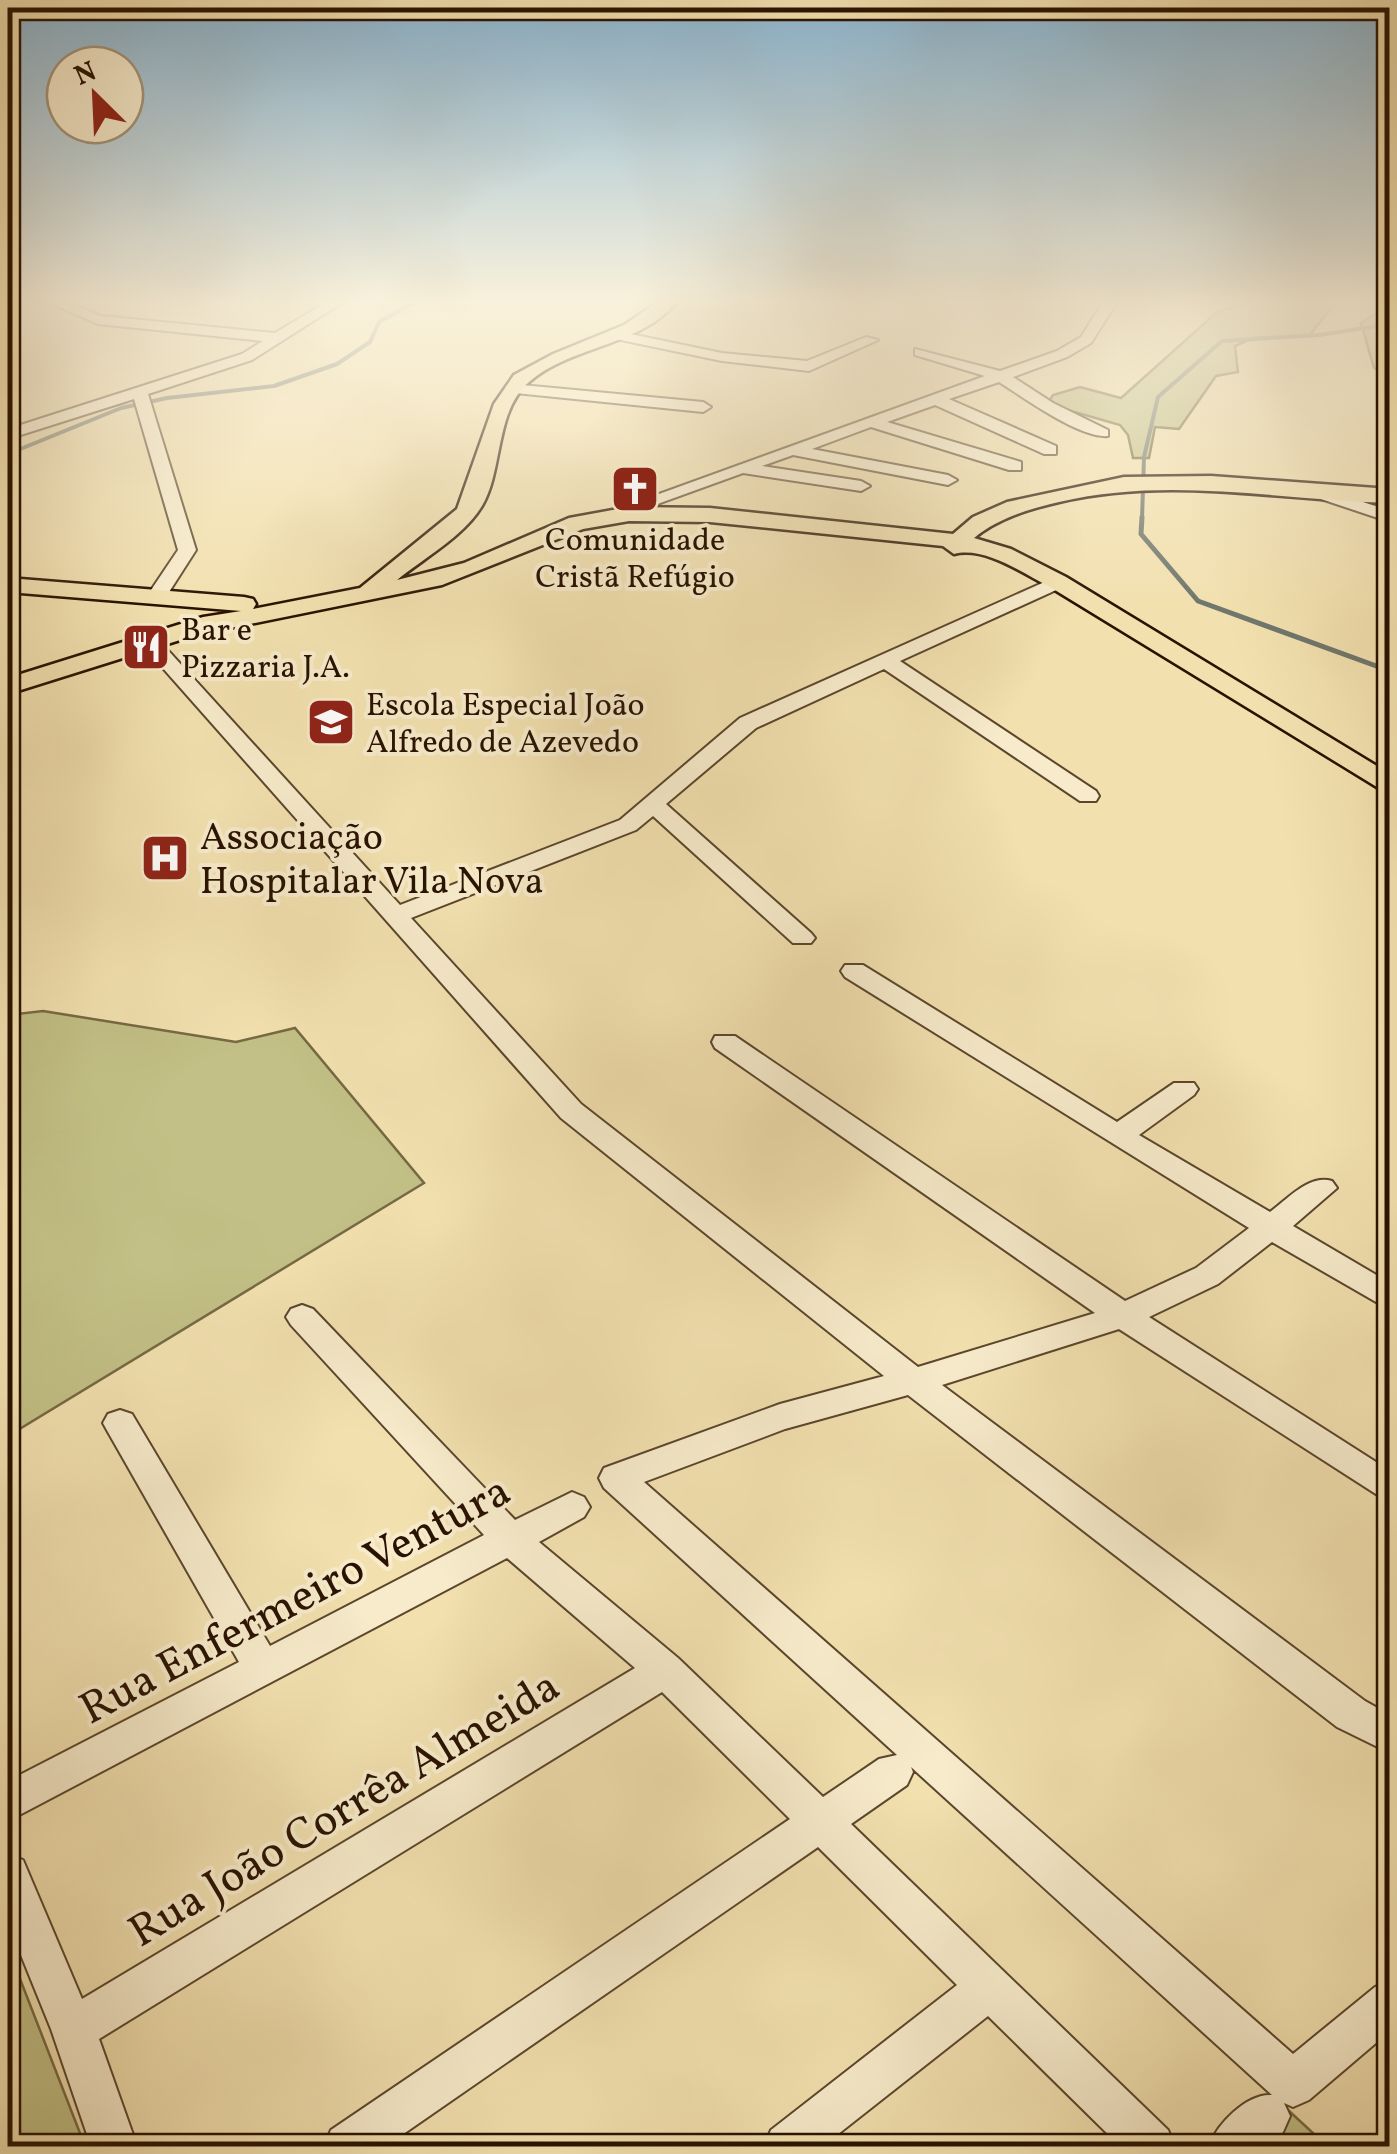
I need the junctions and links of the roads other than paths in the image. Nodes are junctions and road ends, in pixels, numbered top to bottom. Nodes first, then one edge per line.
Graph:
1 (109, 403) edge
2 (143, 403) edge
3 (507, 403) edge
4 (655, 403) edge
5 (925, 403) edge
6 (943, 403) edge
7 (1042, 403) edge
8 (703, 407) dead end
9 (870, 422) junction
10 (1102, 433) dead end
11 (8, 434) edge
12 (790, 450) junction
13 (1050, 450) dead end
14 (1014, 466) dead end
15 (740, 468) junction
16 (948, 480) dead end
17 (862, 486) dead end
18 (1327, 495) junction
19 (1390, 496) edge
20 (634, 511) junction
21 (1390, 516) edge
22 (820, 528) junction
23 (966, 534) junction
24 (418, 552) junction
25 (384, 578) junction
26 (305, 582) junction
27 (1058, 582) junction
28 (353, 584) junction
29 (414, 584) junction
30 (8, 585) edge
31 (155, 598) junction
32 (257, 604) junction
33 (290, 606) junction
34 (189, 629) junction
35 (148, 640) junction
36 (884, 660) junction
37 (8, 686) edge
38 (1390, 787) edge
39 (1088, 796) dead end
40 (652, 804) junction
41 (394, 916) junction
42 (802, 938) dead end
43 (854, 971) dead end
44 (725, 1042) dead end
45 (1184, 1089) dead end
46 (1118, 1136) junction
47 (1322, 1188) dead end
48 (1271, 1227) junction
49 (1390, 1298) edge
50 (1123, 1316) junction
51 (302, 1317) dead end
52 (913, 1381) junction
53 (120, 1423) dead end
54 (1390, 1489) edge
55 (572, 1507) dead end
56 (510, 1538) junction
57 (262, 1666) junction
58 (665, 1670) junction
59 (1390, 1735) edge
60 (893, 1772) dead end
61 (8, 1802) edge
62 (822, 1823) junction
63 (8, 1874) edge
64 (990, 1987) junction
65 (1390, 2002) edge
66 (73, 2030) junction
67 (1266, 2116) dead end
68 (114, 2146) edge
69 (347, 2146) edge
70 (787, 2146) edge
71 (1152, 2146) edge
72 (1232, 2146) edge

1 - 11 street
2 - 31 street
3 - 24 main road
4 - 8 street
5 - 9 street
6 - 13 street
7 - 10 street
9 - 12 street
9 - 14 street
12 - 15 street
12 - 16 street
15 - 17 street
15 - 20 street
18 - 19 main road
18 - 21 street
18 - 23 main road
20 - 22 main road
20 - 29 main road
22 - 23 main road
22 - 23 main road
23 - 27 main road
24 - 25 main road
24 - 28 main road
25 - 28 main road
25 - 29 main road
26 - 28 main road
26 - 31 main road
26 - 32 main road
27 - 36 street
27 - 38 main road
28 - 29 main road
28 - 33 main road
30 - 31 main road
31 - 32 main road
32 - 33 main road
32 - 34 main road
33 - 34 main road
34 - 35 main road
35 - 37 main road
35 - 41 street
36 - 39 street
36 - 40 street
40 - 41 street
40 - 42 street
41 - 52 street
43 - 46 street
44 - 50 street
45 - 46 street
46 - 48 street
47 - 48 street
48 - 49 street
48 - 50 street
50 - 52 street
50 - 54 street
51 - 56 street
52 - 59 street
52 - 65 street
53 - 57 street
55 - 56 street, Rua Enfermeiro Ventura
56 - 57 street, Rua Enfermeiro Ventura
56 - 58 street
57 - 61 street, Rua Enfermeiro Ventura
58 - 62 street
58 - 66 street, Rua João Corrêa Almeida
60 - 62 street
62 - 64 street
62 - 69 street
63 - 66 street
64 - 70 street
64 - 71 street
66 - 68 street
67 - 72 street

